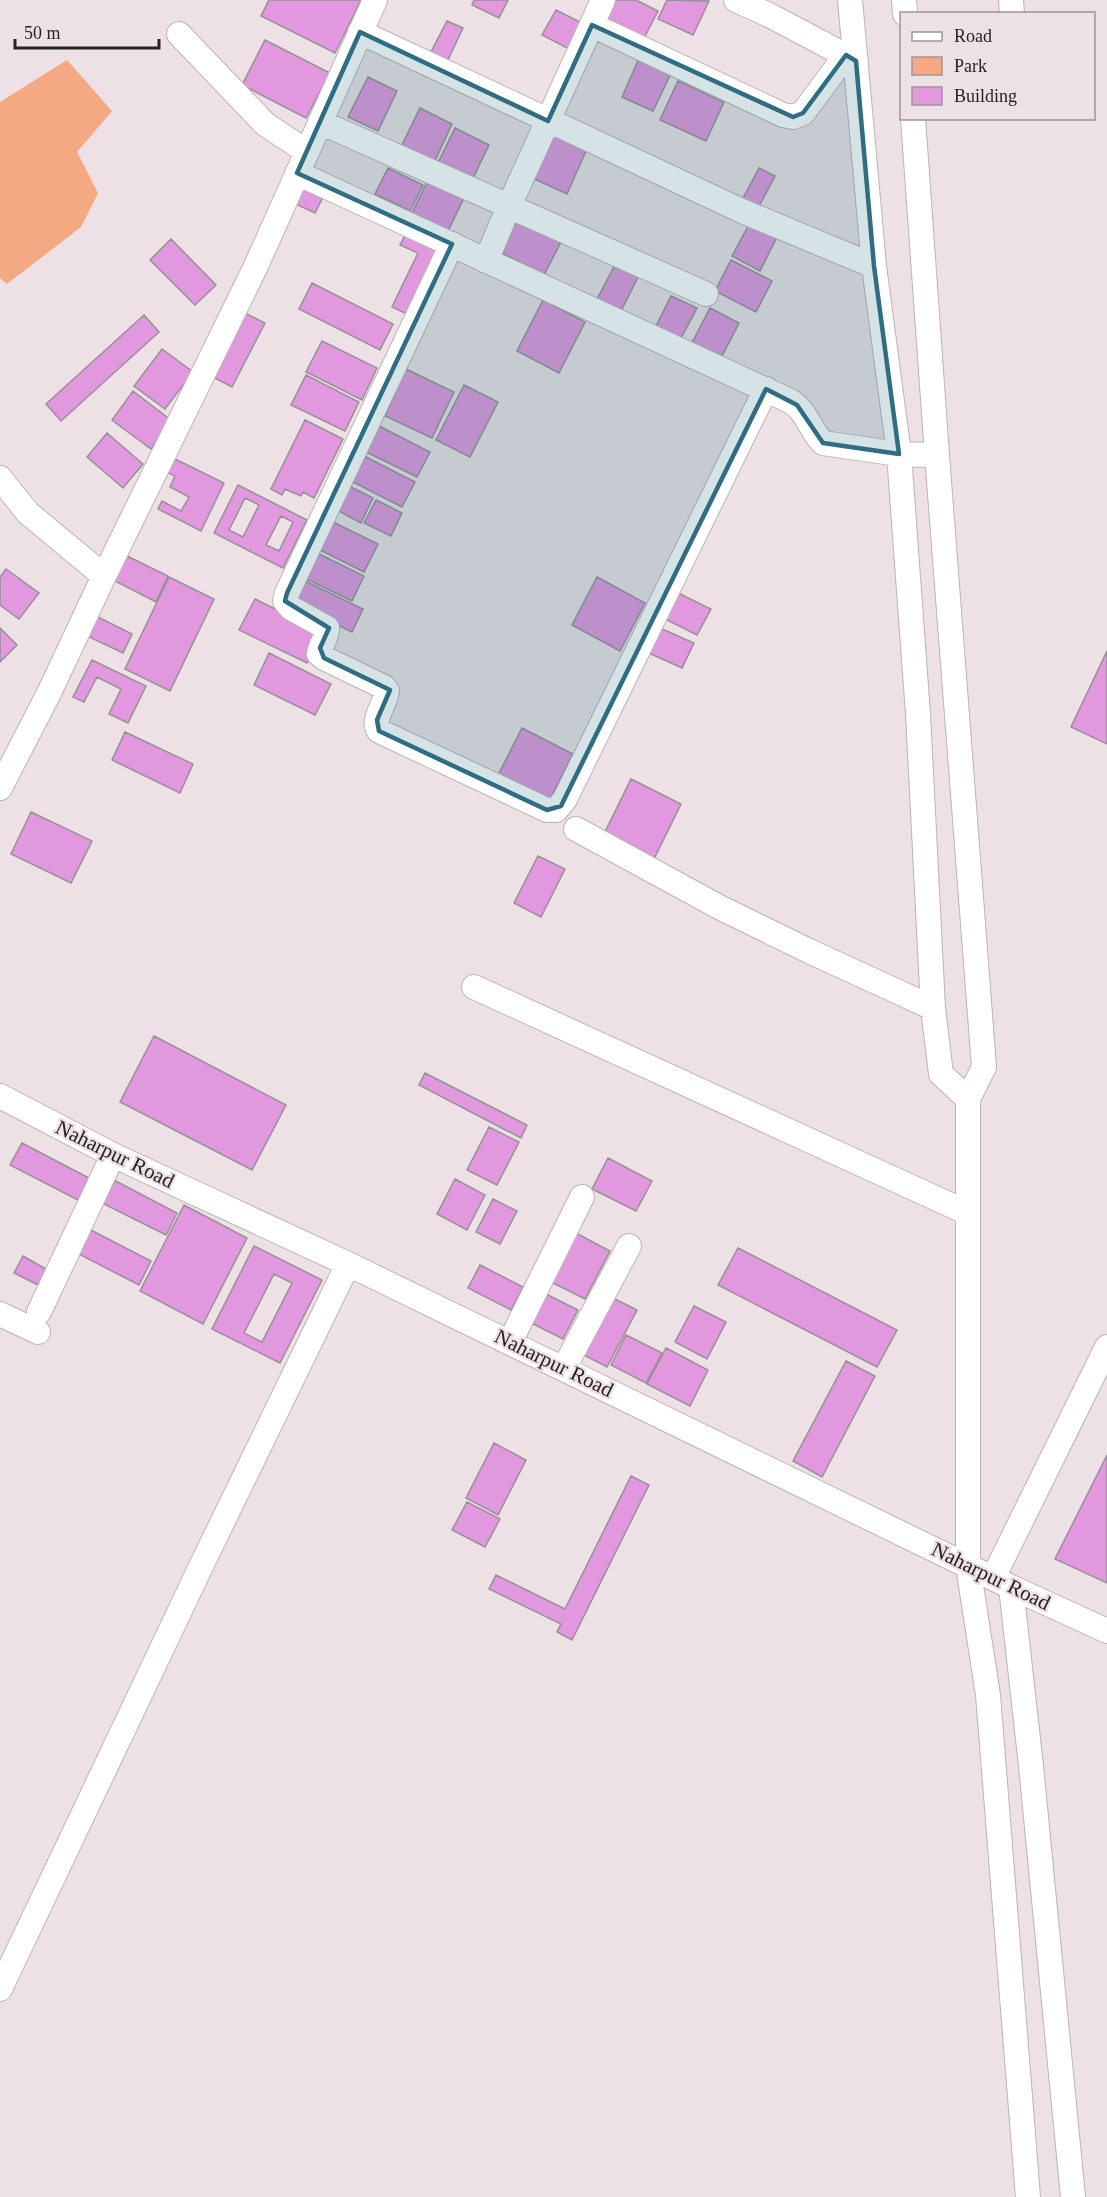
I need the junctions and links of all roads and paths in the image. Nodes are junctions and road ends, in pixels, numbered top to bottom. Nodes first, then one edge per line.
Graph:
1 (375, 0) edge
2 (603, 0) edge
3 (736, 0) edge
4 (850, 0) edge
5 (592, 25) junction
6 (360, 32) junction
7 (179, 34) dead end
8 (851, 58) junction
9 (914, 120) edge
10 (548, 121) junction
11 (320, 122) junction
12 (302, 162) junction
13 (509, 206) junction
14 (452, 244) junction
15 (486, 261) junction
16 (874, 266) junction
17 (706, 294) dead end
18 (766, 389) junction
19 (899, 454) junction
20 (937, 455) junction
21 (0, 478) edge
22 (104, 576) junction
23 (0, 788) edge
24 (576, 829) dead end
25 (474, 987) dead end
26 (933, 1008) junction
27 (0, 1096) edge
28 (968, 1099) junction
29 (112, 1155) junction
30 (582, 1197) dead end
31 (968, 1213) junction
32 (629, 1246) dead end
33 (348, 1264) junction
34 (0, 1314) edge
35 (510, 1342) junction
36 (1107, 1347) edge
37 (564, 1368) junction
38 (968, 1566) junction
39 (1002, 1582) junction
40 (1107, 1631) edge
41 (0, 1989) edge
42 (1028, 2197) edge
43 (1073, 2197) edge

1 - 6 street
2 - 5 street
3 - 8 street
4 - 8 street
5 - 8 street
5 - 10 street
6 - 10 street
6 - 11 street
7 - 12 street
8 - 16 street
9 - 20 street
10 - 13 street
10 - 16 street
11 - 12 street
11 - 13 street
12 - 14 street
12 - 22 street
13 - 15 street
13 - 17 street
14 - 15 street
14 - 18 street
15 - 18 street
16 - 19 street
18 - 19 street
19 - 20 street
19 - 26 street
20 - 28 street
21 - 22 street
22 - 23 street
24 - 26 street
25 - 31 street
26 - 28 street
27 - 29 street, Naharpur Road
28 - 31 street
29 - 33 street, Naharpur Road
29 - 34 street
30 - 35 street
31 - 38 street
32 - 37 street
33 - 35 street, Naharpur Road
33 - 41 street
35 - 37 street, Naharpur Road
36 - 39 street
37 - 38 street, Naharpur Road
38 - 39 street, Naharpur Road
38 - 42 street
39 - 40 street, Naharpur Road
39 - 43 street

